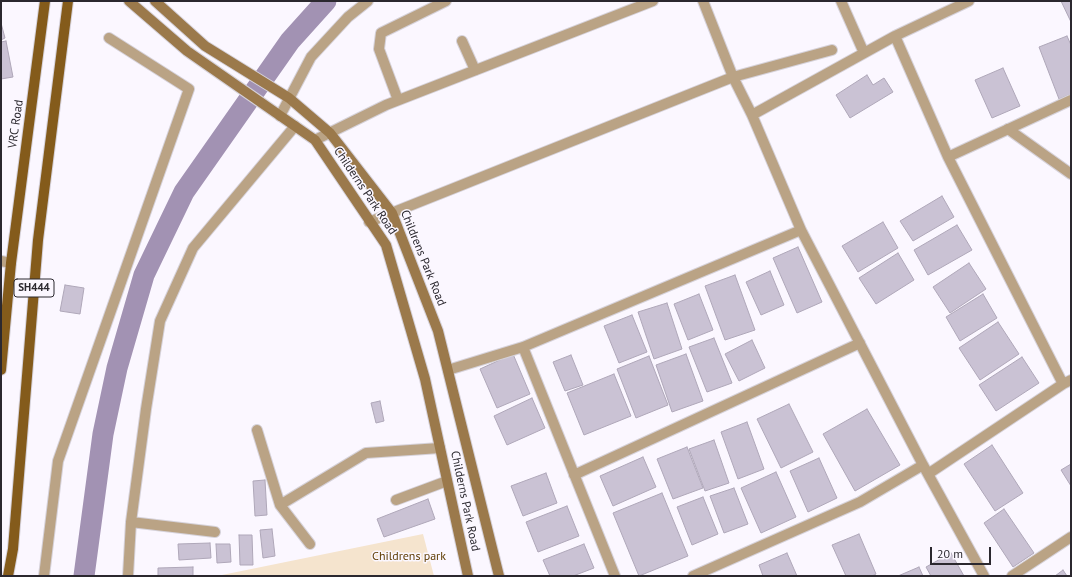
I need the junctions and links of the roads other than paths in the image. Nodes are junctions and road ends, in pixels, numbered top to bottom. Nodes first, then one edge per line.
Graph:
1 (46, 1) edge
2 (68, 1) edge
3 (130, 1) edge
4 (155, 1) edge
5 (368, 1) edge
6 (446, 1) edge
7 (653, 1) edge
8 (704, 1) edge
9 (841, 1) edge
10 (969, 1) edge
11 (895, 36) junction
12 (109, 38) dead end
13 (462, 41) dead end
14 (832, 50) dead end
15 (864, 53) junction
16 (475, 70) junction
17 (733, 76) junction
18 (289, 98) junction
19 (398, 100) junction
20 (1071, 100) edge
21 (277, 113) junction
22 (752, 115) junction
23 (295, 126) junction
24 (1008, 129) junction
25 (330, 132) junction
26 (315, 140) junction
27 (948, 157) junction
28 (1071, 174) edge
29 (392, 214) junction
30 (369, 222) junction
31 (801, 230) junction
32 (6, 262) edge
33 (860, 343) junction
34 (523, 347) junction
35 (1, 370) edge
36 (448, 370) junction
37 (1067, 382) edge
38 (257, 430) dead end
39 (440, 448) junction
40 (923, 465) junction
41 (928, 474) junction
42 (574, 475) junction
43 (447, 480) junction
44 (396, 500) dead end
45 (280, 505) junction
46 (131, 522) junction
47 (215, 532) dead end
48 (1071, 537) edge
49 (310, 544) dead end
50 (8, 576) edge
51 (44, 576) edge
52 (128, 576) edge
53 (468, 576) edge
54 (499, 576) edge
55 (614, 576) edge
56 (693, 576) edge
57 (984, 576) edge
58 (1012, 576) edge

1 - 32 main road, VRC Road / SH444
2 - 50 main road, SH444
3 - 21 street, Childerns Park Road
4 - 18 street, Childrens Park Road
5 - 18 street
6 - 19 street
7 - 16 street
8 - 17 street
9 - 15 street
10 - 11 street
11 - 15 street
11 - 27 street
12 - 51 street
13 - 16 street
14 - 17 street
15 - 22 street
16 - 19 street
17 - 22 street
17 - 29 street
18 - 21 street
18 - 25 street, Childrens Park Road
19 - 25 street
20 - 24 street
21 - 23 street, Childerns Park Road
22 - 31 street
23 - 26 street, Childerns Park Road
23 - 46 street
24 - 27 street
24 - 28 street
25 - 26 street
25 - 29 street, Childrens Park Road
26 - 30 street, Childerns Park Road
27 - 37 street
29 - 30 street
29 - 36 street, Childrens Park Road
30 - 39 street, Childerns Park Road
31 - 33 street
31 - 34 street
32 - 35 main road, VRC Road / SH444
33 - 40 street
33 - 42 street
34 - 36 street
34 - 42 street
36 - 54 street, Childrens Park Road
37 - 41 street
38 - 45 street
39 - 43 street, Childerns Park Road
39 - 45 street
40 - 41 street
40 - 56 street
41 - 57 street
42 - 55 street
43 - 44 street
43 - 53 street, Childerns Park Road
45 - 49 street
46 - 47 street
46 - 52 street
48 - 58 street

